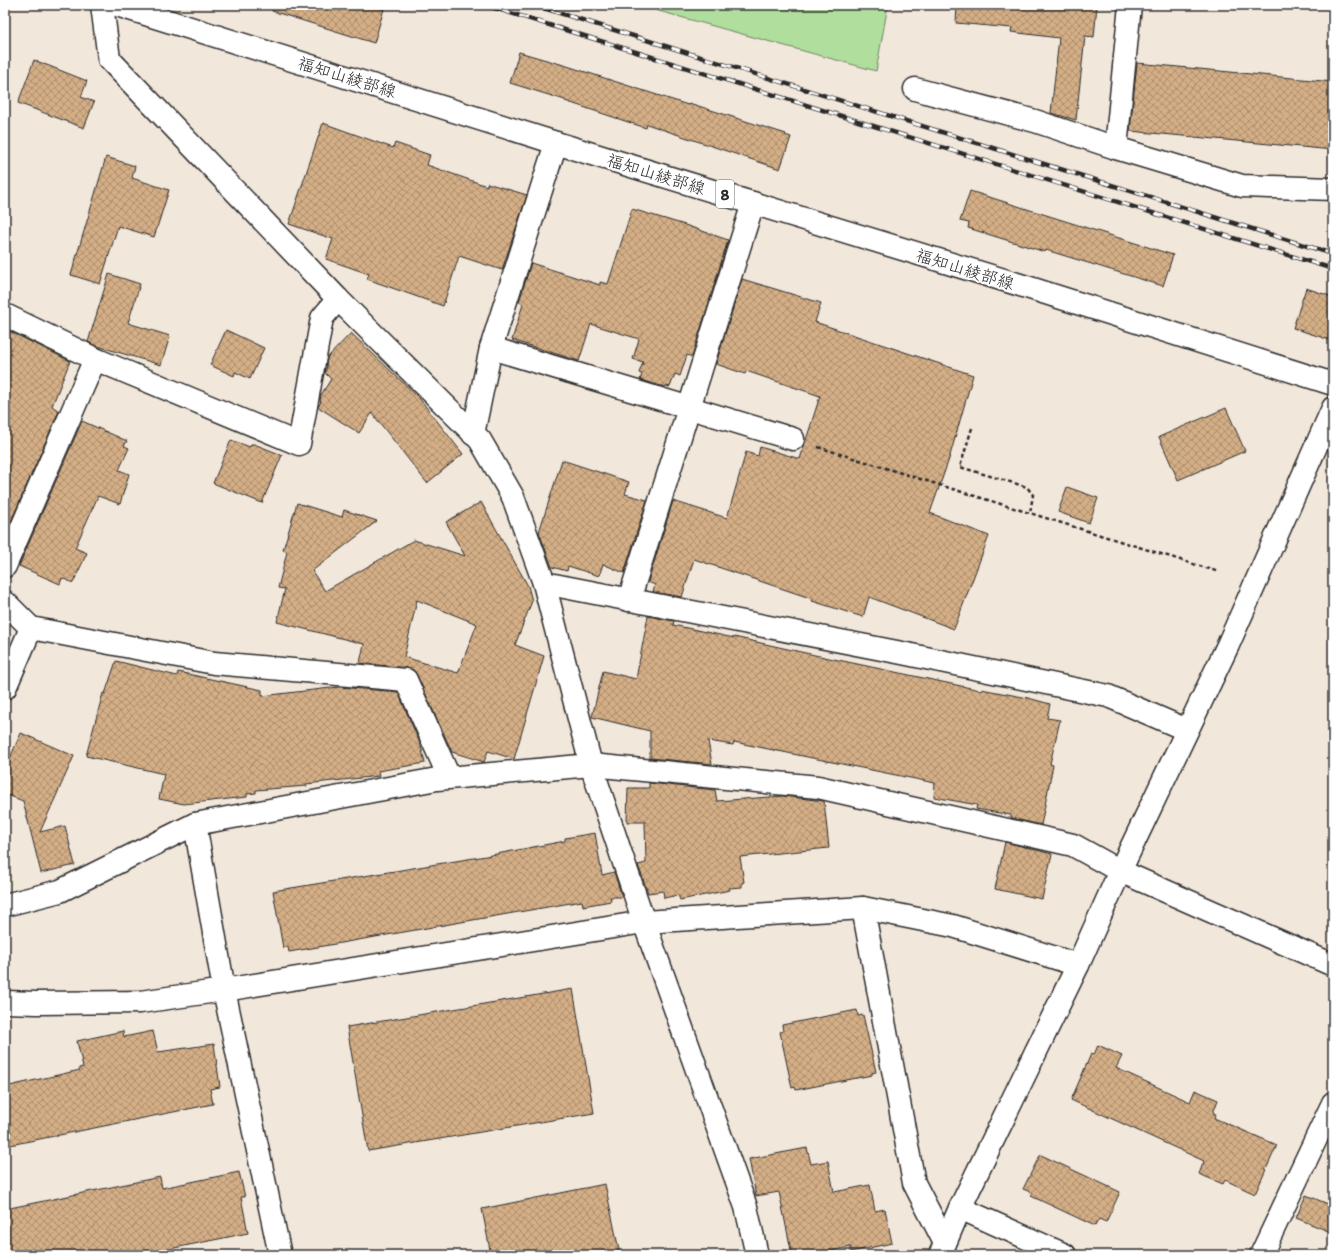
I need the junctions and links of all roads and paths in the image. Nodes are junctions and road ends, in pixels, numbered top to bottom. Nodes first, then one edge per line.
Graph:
1 (102, 5) edge
2 (117, 5) edge
3 (1130, 5) edge
4 (916, 89) dead end
5 (556, 143) junction
6 (1116, 148) junction
7 (1333, 190) edge
8 (753, 203) junction
9 (338, 298) junction
10 (5, 315) edge
11 (491, 348) junction
12 (95, 359) junction
13 (1333, 384) edge
14 (1333, 408) edge
15 (690, 409) junction
16 (972, 428) dead end
17 (473, 434) junction
18 (793, 440) joint
19 (1030, 514) junction
20 (5, 566) edge
21 (1219, 572) dead end
22 (544, 584) junction
23 (629, 600) junction
24 (5, 602) edge
25 (31, 628) junction
26 (5, 688) edge
27 (1187, 730) junction
28 (591, 765) junction
29 (449, 777) junction
30 (195, 824) junction
31 (1120, 871) junction
32 (5, 904) edge
33 (863, 908) junction
34 (644, 922) junction
35 (1078, 965) junction
36 (1333, 965) edge
37 (224, 990) junction
38 (5, 1002) edge
39 (1333, 1103) edge
40 (960, 1208) junction
41 (942, 1249) edge
42 (280, 1255) edge
43 (757, 1255) edge
44 (1065, 1255) edge
45 (1261, 1255) edge

1 - 9 street
2 - 5 street, 福知山綾部線 / 8
3 - 6 street
4 - 6 street
5 - 8 street, 福知山綾部線 / 8
5 - 11 street
6 - 7 street
8 - 13 street, 福知山綾部線 / 8
8 - 15 street
9 - 12 street
9 - 17 street
10 - 12 street
11 - 15 street
11 - 17 street
12 - 20 street
14 - 27 street
15 - 18 street
15 - 23 street
16 - 19 path
17 - 22 street
18 - 19 path
19 - 21 path
22 - 23 street
22 - 28 street
23 - 27 street
24 - 25 street
25 - 26 street
25 - 29 street
27 - 31 street
28 - 29 street
28 - 31 street
28 - 34 street
29 - 30 street
30 - 32 street
30 - 37 street
31 - 35 street
31 - 36 street
33 - 34 street
33 - 35 street
33 - 41 street
34 - 37 street
34 - 43 street
35 - 40 street
37 - 38 street
37 - 42 street
39 - 45 street
40 - 41 street
40 - 44 street

